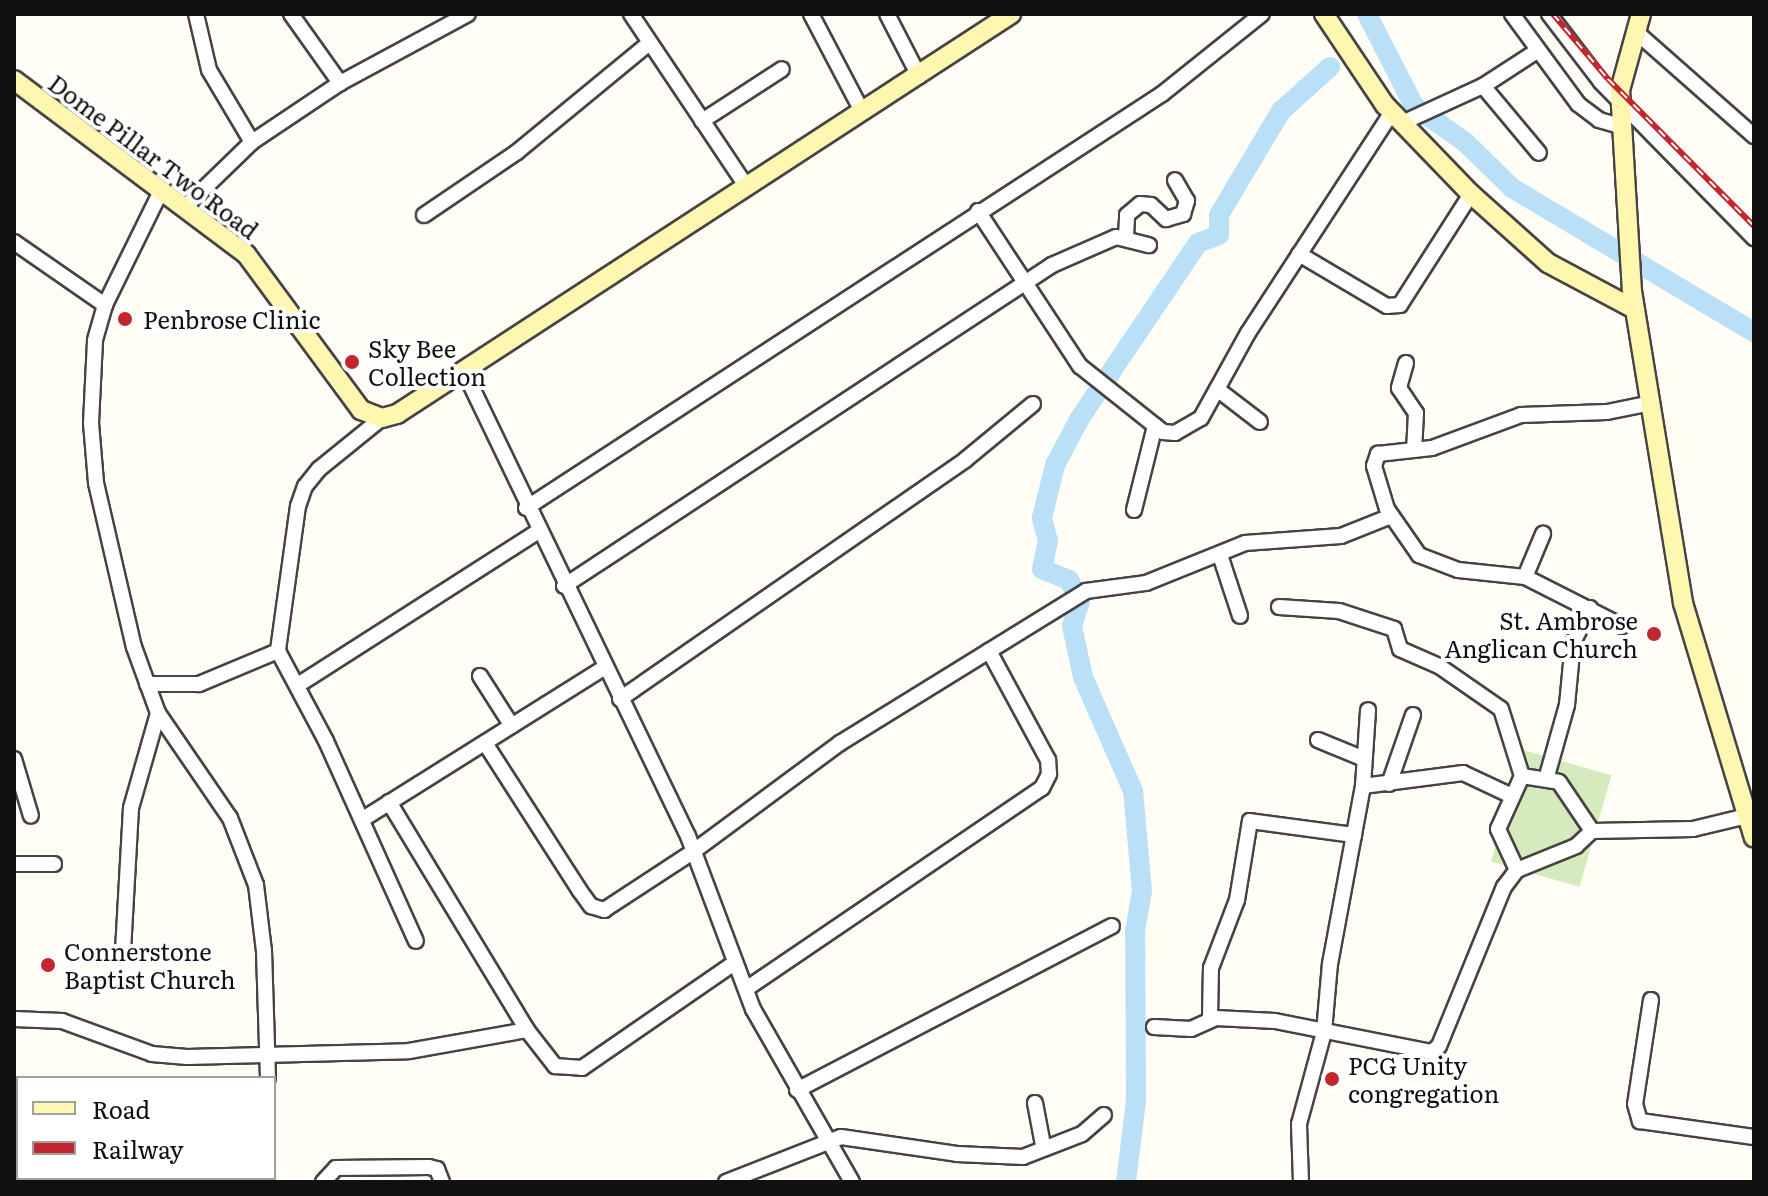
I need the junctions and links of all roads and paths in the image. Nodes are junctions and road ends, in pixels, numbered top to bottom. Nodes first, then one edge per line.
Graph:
1 (196, 14) edge
2 (291, 14) edge
3 (468, 14) edge
4 (631, 14) edge
5 (811, 14) edge
6 (887, 14) edge
7 (1011, 14) edge
8 (1262, 14) edge
9 (1324, 14) edge
10 (1512, 14) edge
11 (1549, 14) edge
12 (449, 18) edge
13 (1638, 23) edge
14 (649, 43) junction
15 (1537, 51) junction
16 (782, 69) dead end
17 (919, 76) junction
18 (14, 80) edge
19 (340, 83) junction
20 (1483, 86) junction
21 (1620, 98) junction
22 (862, 111) junction
23 (1401, 118) junction
24 (702, 121) junction
25 (1620, 126) junction
26 (1754, 136) edge
27 (252, 142) junction
28 (1539, 153) dead end
29 (1175, 180) dead end
30 (747, 187) junction
31 (162, 189) junction
32 (1471, 194) junction
33 (185, 207) junction
34 (978, 211) junction
35 (424, 215) dead end
36 (1126, 237) junction
37 (1754, 238) edge
38 (14, 242) edge
39 (1149, 245) dead end
40 (1299, 254) junction
41 (1025, 283) junction
42 (105, 305) junction
43 (1634, 309) junction
44 (1406, 363) dead end
45 (463, 369) junction
46 (1217, 389) junction
47 (1033, 404) dead end
48 (1647, 404) junction
49 (382, 418) junction
50 (1260, 422) dead end
51 (1155, 426) junction
52 (1414, 450) junction
53 (526, 508) junction
54 (1134, 510) dead end
55 (1391, 516) junction
56 (537, 532) junction
57 (1543, 534) dead end
58 (1220, 555) junction
59 (1525, 577) junction
60 (564, 586) junction
61 (1279, 607) dead end
62 (1590, 608) junction
63 (1240, 616) dead end
64 (1622, 626) dead end
65 (278, 651) junction
66 (989, 651) junction
67 (604, 668) junction
68 (480, 676) dead end
69 (147, 684) junction
70 (298, 685) junction
71 (620, 699) junction
72 (1368, 710) dead end
73 (158, 713) junction
74 (1413, 715) dead end
75 (512, 726) junction
76 (1318, 740) dead end
77 (485, 743) junction
78 (14, 759) edge
79 (1364, 759) junction
80 (1522, 776) junction
81 (1547, 776) junction
82 (1389, 784) junction
83 (1363, 786) junction
84 (1510, 795) junction
85 (389, 802) junction
86 (31, 816) dead end
87 (1747, 816) junction
88 (363, 819) junction
89 (1592, 831) junction
90 (1354, 835) junction
91 (1754, 838) edge
92 (694, 851) junction
93 (14, 864) edge
94 (54, 864) dead end
95 (1517, 870) junction
96 (1112, 926) dead end
97 (416, 941) dead end
98 (123, 951) dead end
99 (734, 963) junction
100 (746, 989) junction
101 (1651, 1000) dead end
102 (1210, 1018) junction
103 (14, 1019) edge
104 (1154, 1027) dead end
105 (527, 1030) junction
106 (1324, 1032) junction
107 (267, 1054) junction
108 (268, 1076) edge
109 (797, 1090) junction
110 (1035, 1103) dead end
111 (1104, 1115) dead end
112 (1754, 1137) edge
113 (825, 1139) junction
114 (1043, 1145) junction
115 (323, 1182) edge
116 (442, 1182) edge
117 (726, 1182) edge
118 (852, 1182) edge
119 (1301, 1182) edge

1 - 27 street
2 - 19 street
3 - 12 street
4 - 14 street
5 - 22 street
6 - 17 street
7 - 17 street
8 - 34 street
9 - 23 street
10 - 15 street
11 - 21 street
12 - 19 street
13 - 21 street
13 - 26 street
14 - 24 street
14 - 35 street
15 - 20 street
15 - 25 street
16 - 24 street
17 - 22 street
18 - 31 street, Dome Pillar Two Road
19 - 27 street
20 - 23 street
20 - 28 street
21 - 25 street
21 - 37 street
22 - 30 street
23 - 32 street
23 - 40 street
24 - 30 street
25 - 43 street
27 - 33 street
29 - 36 street
30 - 45 street
31 - 33 street, Dome Pillar Two Road
31 - 42 street
32 - 40 street
32 - 43 street
33 - 49 street, Dome Pillar Two Road
34 - 41 street
34 - 53 street
36 - 39 street
36 - 41 street
38 - 42 street
40 - 46 street
41 - 51 street
41 - 60 street
42 - 69 street
43 - 48 street
44 - 52 street
45 - 49 street
45 - 53 street
46 - 50 street
46 - 51 street
47 - 71 street
48 - 52 street
48 - 87 street
49 - 65 street
51 - 54 street
52 - 55 street
53 - 56 street
55 - 58 street
55 - 59 street
56 - 60 street
56 - 70 street
57 - 59 street
58 - 63 street
58 - 66 street
59 - 62 street
60 - 67 street
61 - 80 street
62 - 64 street
62 - 81 street
65 - 69 street
65 - 70 street
66 - 92 street
66 - 100 street
67 - 71 street
67 - 75 street
68 - 75 street
69 - 73 street
70 - 88 street
71 - 92 street
72 - 79 street
73 - 98 street
73 - 107 street
74 - 82 street
75 - 77 street
76 - 79 street
77 - 85 street
77 - 92 street
78 - 86 street
79 - 83 street
80 - 81 street
80 - 84 street
81 - 89 street
82 - 83 street
82 - 84 street
83 - 90 street
84 - 95 street
85 - 88 street
85 - 105 street
87 - 89 street
87 - 91 street
88 - 97 street
89 - 95 street
90 - 102 street
90 - 106 street
92 - 99 street
93 - 94 street
95 - 106 street
96 - 109 street
99 - 100 street
99 - 105 street
100 - 109 street
101 - 112 street
102 - 104 street
102 - 106 street
103 - 107 street
105 - 107 street
106 - 119 street
107 - 108 street
109 - 113 street
110 - 114 street
111 - 114 street
113 - 114 street
113 - 117 street
113 - 118 street
115 - 116 street

